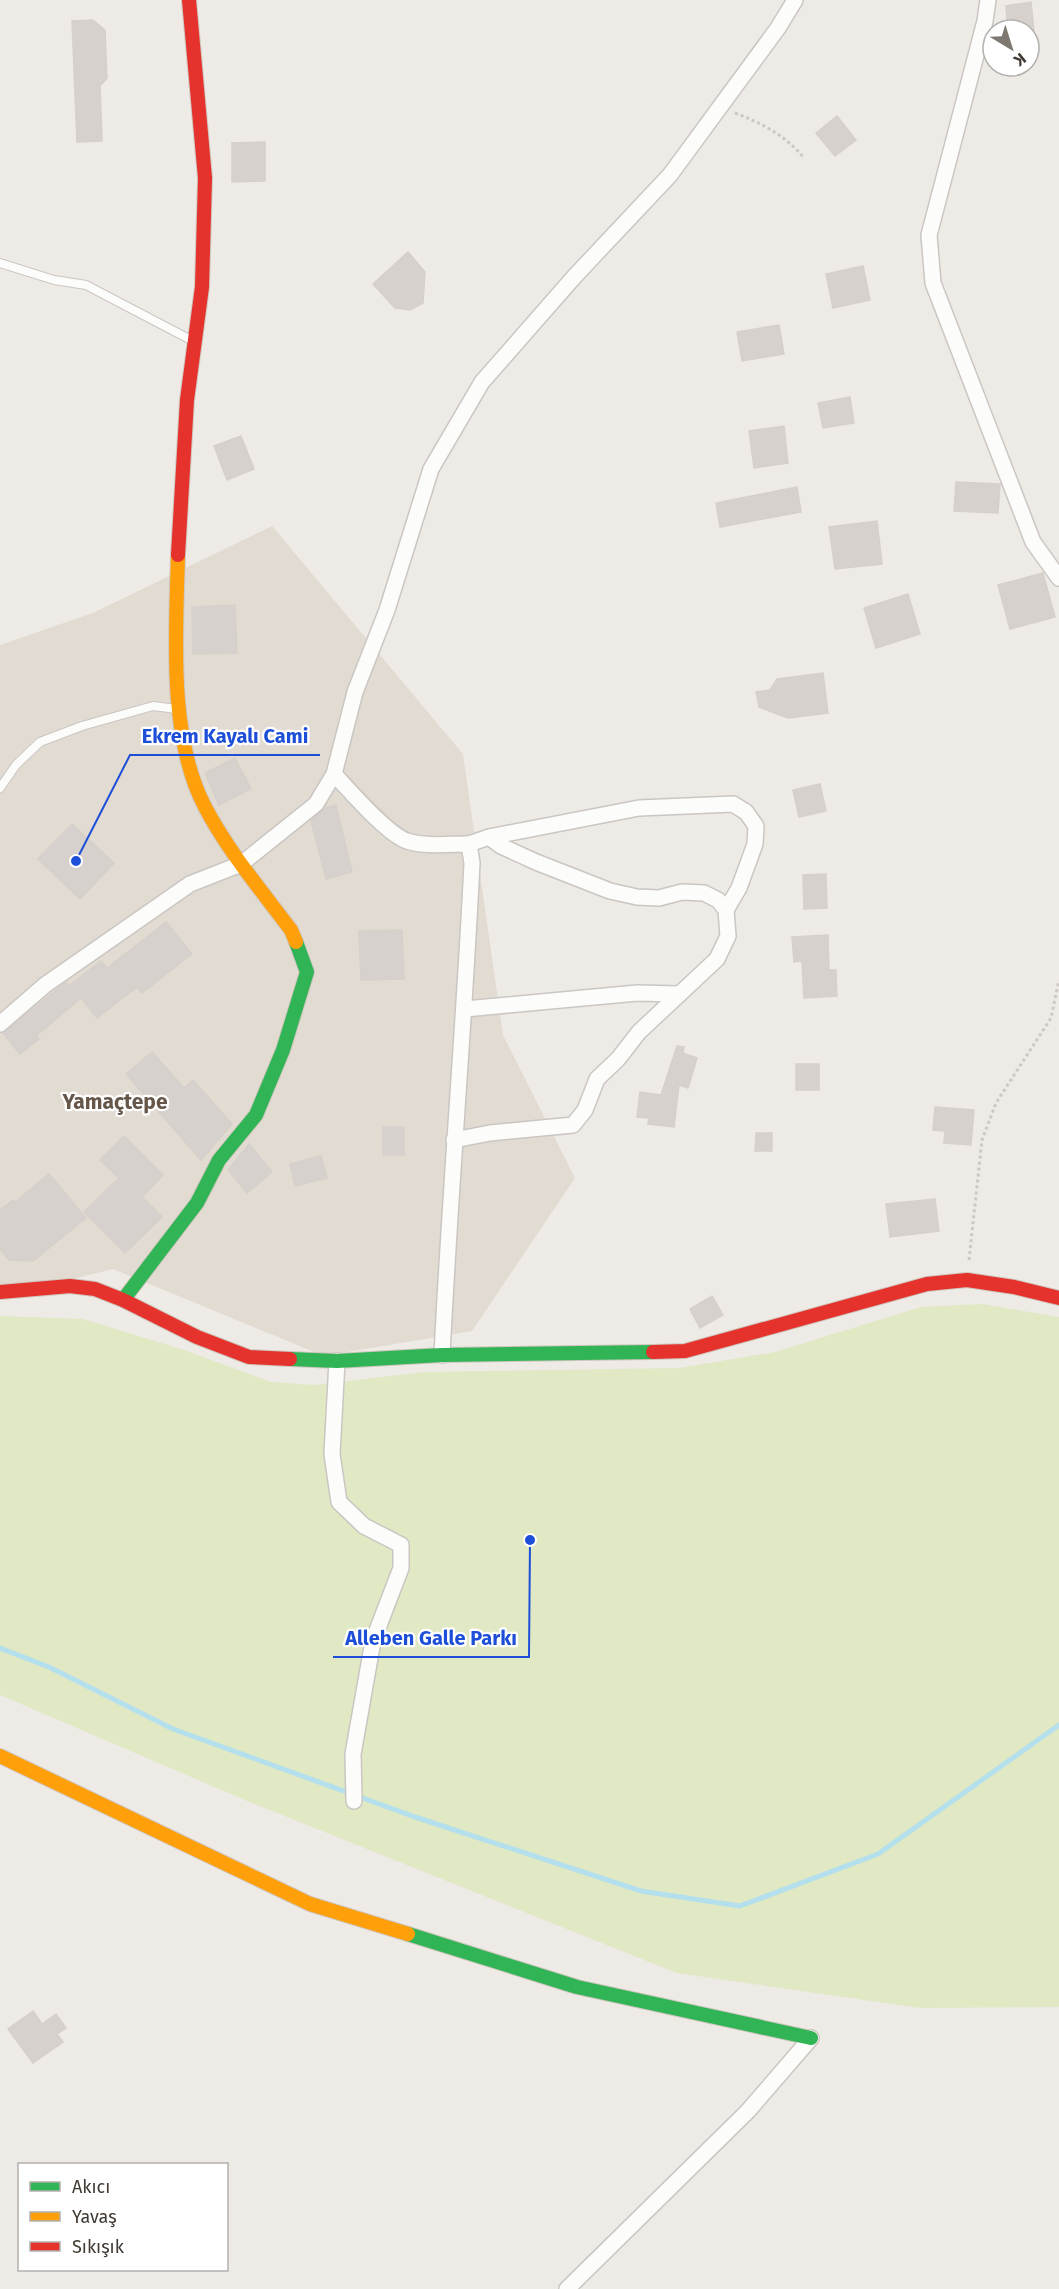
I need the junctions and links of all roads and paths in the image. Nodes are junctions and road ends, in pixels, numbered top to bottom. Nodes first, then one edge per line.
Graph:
1 (189, 0) edge
2 (795, 0) edge
3 (988, 0) edge
4 (720, 107) junction
5 (804, 158) dead end
6 (0, 263) edge
7 (195, 341) junction
8 (1059, 578) edge
9 (178, 709) junction
10 (334, 774) junction
11 (0, 788) edge
12 (489, 837) junction
13 (469, 844) junction
14 (241, 864) junction
15 (726, 910) junction
16 (1059, 980) edge
17 (679, 994) junction
18 (465, 1009) junction
19 (0, 1024) edge
20 (454, 1140) junction
21 (968, 1280) junction
22 (0, 1292) edge
23 (1059, 1298) edge
24 (123, 1300) junction
25 (442, 1355) junction
26 (336, 1361) junction
27 (0, 1756) edge
28 (354, 1801) dead end
29 (811, 2038) joint
30 (567, 2289) edge

1 - 7 street
2 - 4 street
3 - 8 street
4 - 5 path
4 - 10 street
6 - 7 lane
7 - 9 street
9 - 11 lane
9 - 14 street
10 - 13 street
10 - 14 street
12 - 13 street
12 - 15 street
12 - 15 street
13 - 18 street
14 - 19 street
14 - 24 street
15 - 17 street
16 - 21 path
17 - 18 street
17 - 20 street
18 - 20 street
20 - 25 street
21 - 23 street
21 - 25 street
22 - 24 street
24 - 26 street
25 - 26 street
26 - 28 street
27 - 29 street
29 - 30 street

